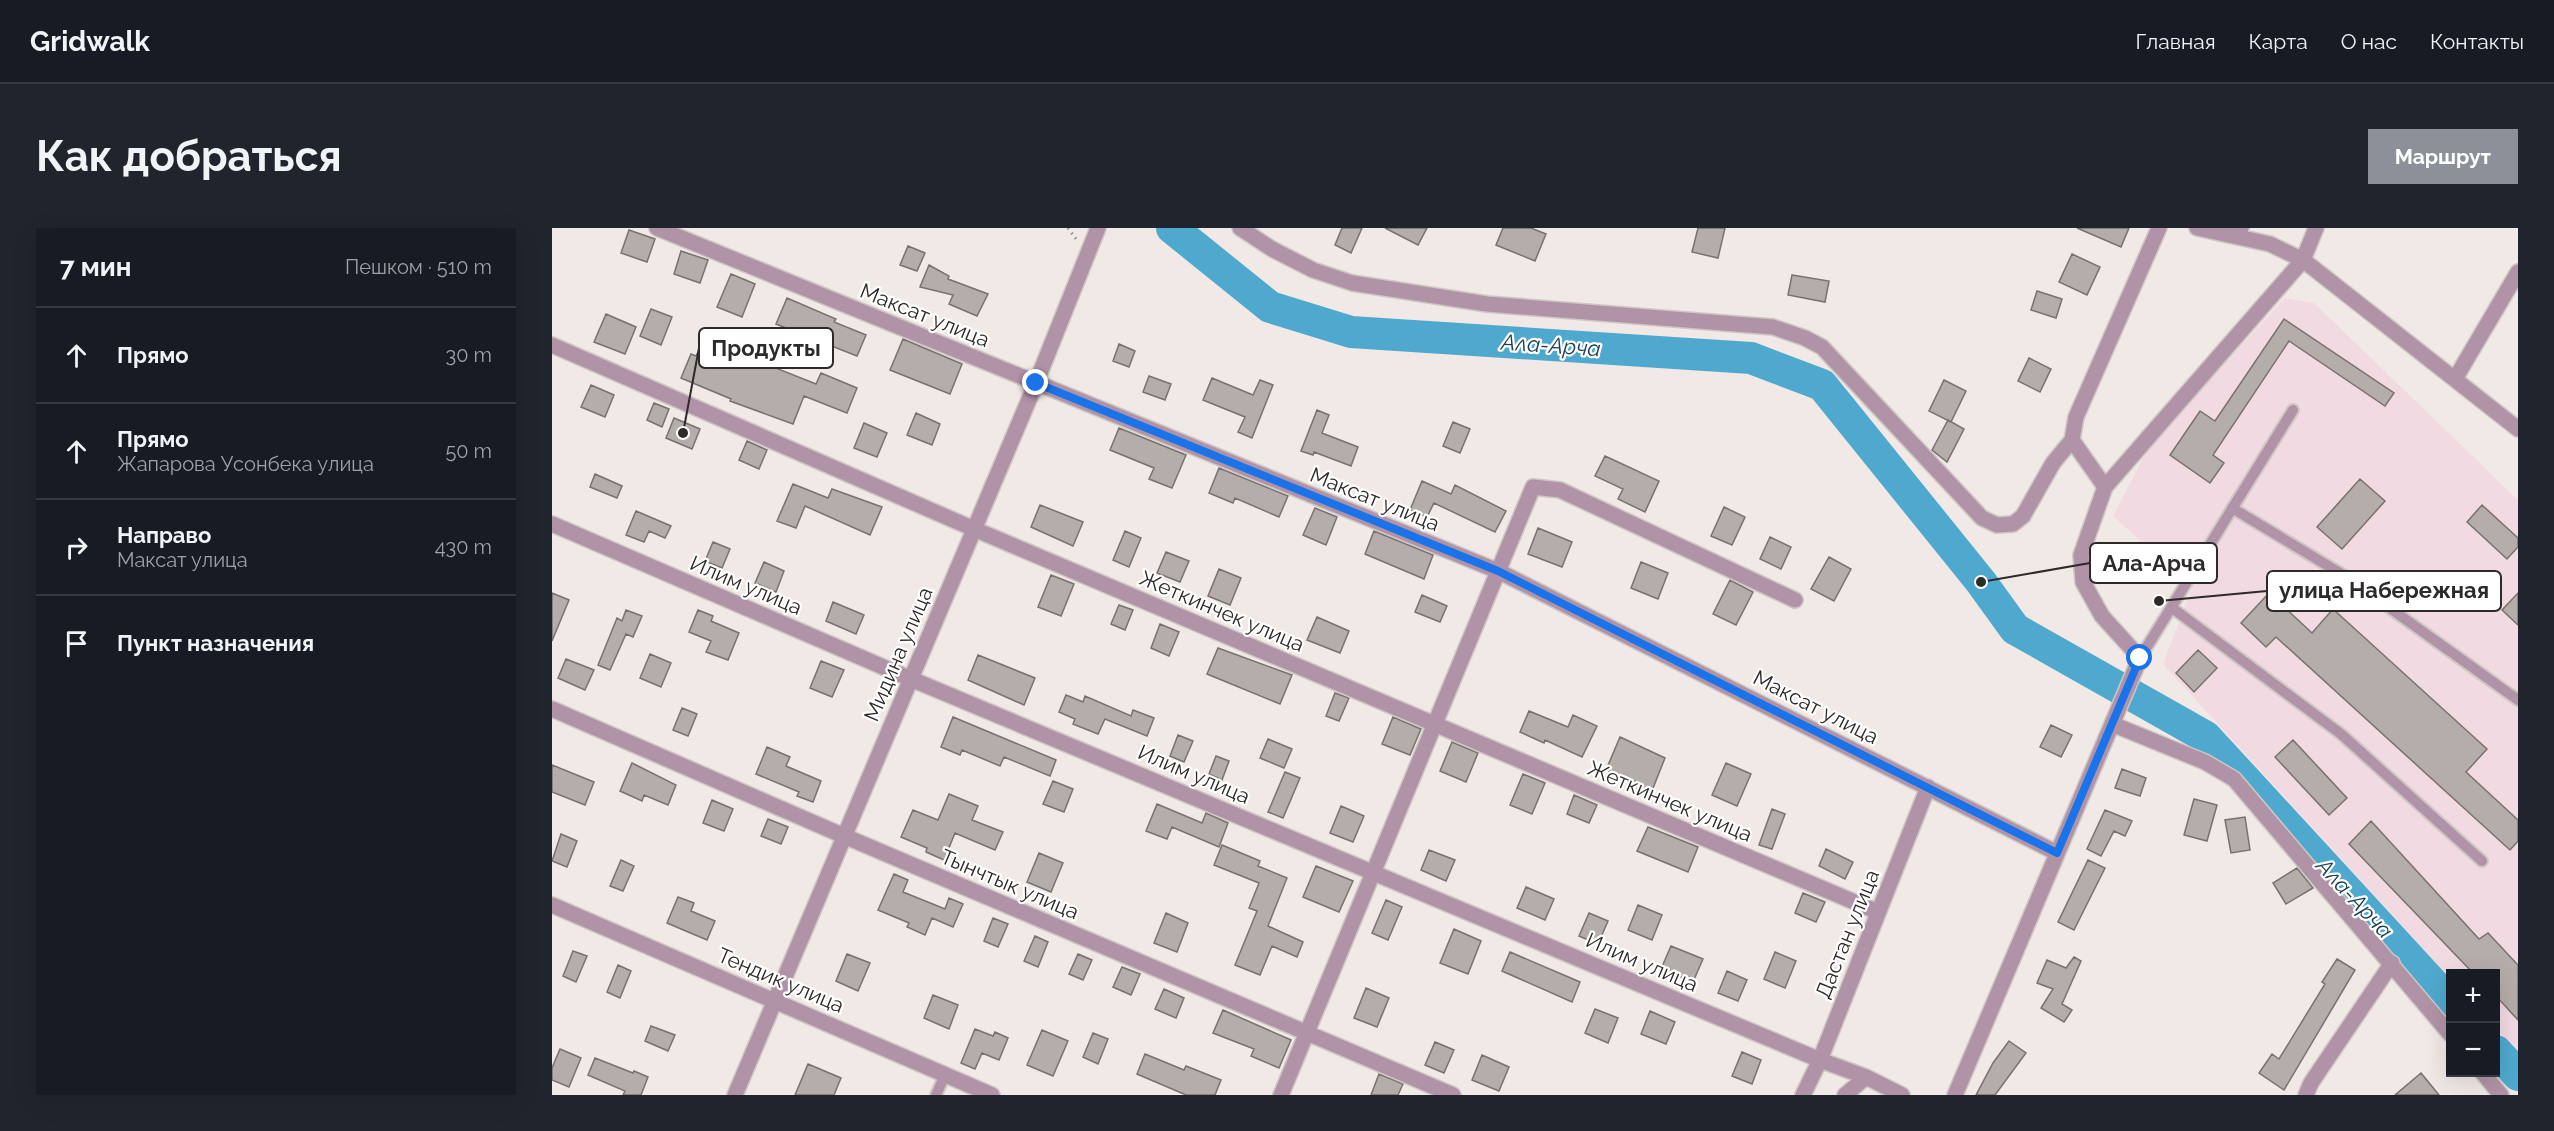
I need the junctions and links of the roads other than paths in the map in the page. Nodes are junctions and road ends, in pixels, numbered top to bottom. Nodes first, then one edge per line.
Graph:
1 (657, 228) edge
2 (1098, 228) edge
3 (1240, 228) edge
4 (2159, 228) edge
5 (2197, 228) edge
6 (2316, 228) edge
7 (2240, 232) edge
8 (2303, 260) junction
9 (2518, 272) edge
10 (552, 345) edge
11 (2455, 379) junction
12 (1036, 383) junction
13 (2293, 410) dead end
14 (2518, 429) edge
15 (2072, 440) junction
16 (2104, 487) junction
17 (2232, 508) junction
18 (552, 524) edge
19 (974, 529) junction
20 (1498, 571) junction
21 (1795, 600) dead end
22 (2171, 607) junction
23 (2140, 658) junction
24 (911, 679) junction
25 (2518, 700) edge
26 (552, 709) edge
27 (1435, 724) junction
28 (2112, 724) junction
29 (1928, 787) junction
30 (844, 836) junction
31 (2057, 853) junction
32 (2482, 861) dead end
33 (1373, 872) junction
34 (552, 905) edge
35 (1878, 912) junction
36 (2392, 963) junction
37 (774, 1000) junction
38 (2446, 1028) edge
39 (1306, 1034) junction
40 (1820, 1060) junction
41 (945, 1075) junction
42 (1866, 1077) junction
43 (2486, 1077) edge
44 (735, 1095) edge
45 (936, 1095) edge
46 (992, 1095) edge
47 (1281, 1095) edge
48 (1453, 1095) edge
49 (1803, 1095) edge
50 (1845, 1095) edge
51 (1902, 1095) edge
52 (1955, 1095) edge
53 (2306, 1095) edge
54 (2501, 1095) edge

1 - 12 street, Максат улица
2 - 12 street, Мидина улица
3 - 15 street
4 - 15 street
5 - 7 street
6 - 8 street
7 - 8 street
8 - 11 street
8 - 16 street
9 - 11 street
10 - 19 street, Жеткинчек улица
11 - 14 street
12 - 19 street, Мидина улица
12 - 20 street, Максат улица
13 - 17 lane
15 - 16 street
16 - 23 street
17 - 22 lane
17 - 25 lane
18 - 24 street, Илим улица
19 - 24 street, Мидина улица
19 - 27 street, Жеткинчек улица
20 - 21 street
20 - 27 street
20 - 29 street, Максат улица
22 - 23 lane
22 - 32 lane
23 - 28 street
24 - 30 street, Мидина улица
24 - 33 street, Илим улица
26 - 30 street, Тынчтык улица
27 - 33 street
27 - 35 street, Жеткинчек улица
28 - 31 street
28 - 36 street
29 - 31 street, Максат улица
29 - 35 street, Дастан улица
30 - 37 street, Мидина улица
30 - 39 street, Тынчтык улица
31 - 52 street
33 - 39 street
33 - 40 street, Илим улица
34 - 37 street, Тендик улица
35 - 40 street, Дастан улица
36 - 38 street
36 - 53 street
37 - 41 street, Тендик улица
37 - 44 street, Мидина улица
39 - 47 street
39 - 48 street, Тынчтык улица
40 - 42 street, Илим улица
40 - 49 street, Дастан улица
41 - 45 lane
41 - 46 street, Тендик улица
42 - 50 street
42 - 51 street, Илим улица
43 - 54 street

